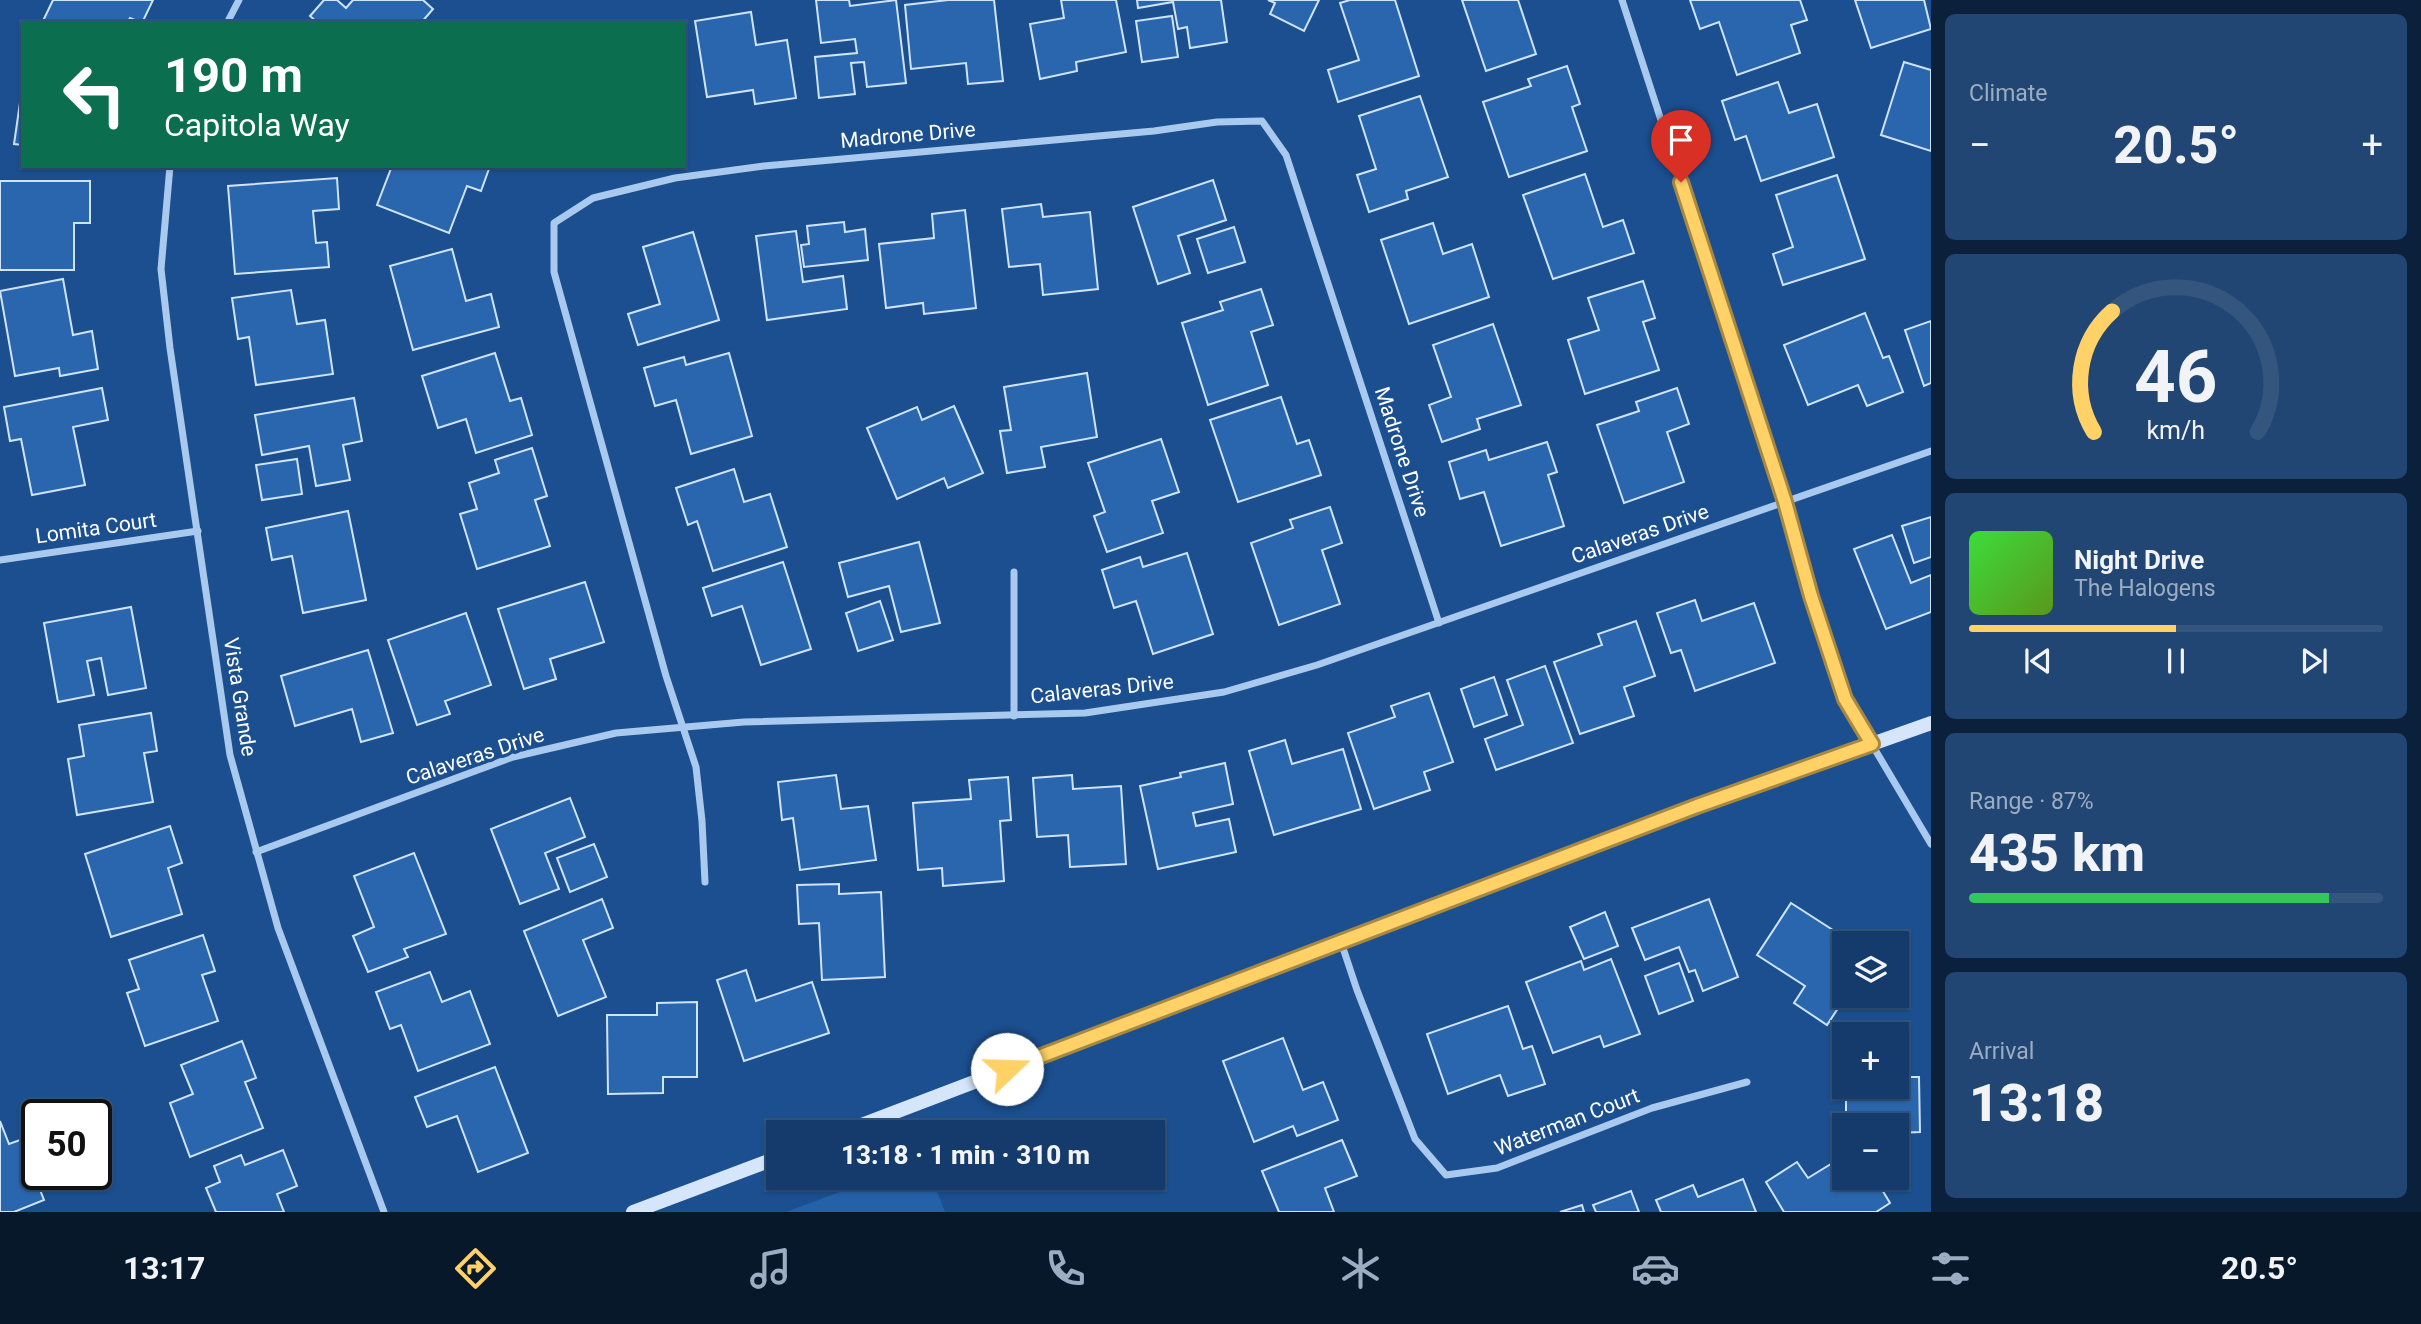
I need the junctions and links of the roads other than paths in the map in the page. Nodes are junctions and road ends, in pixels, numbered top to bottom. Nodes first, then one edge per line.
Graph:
1 (239, 0) edge
2 (1622, 0) edge
3 (228, 21) edge
4 (170, 168) edge
5 (1931, 451) edge
6 (1785, 502) junction
7 (198, 531) junction
8 (0, 560) edge
9 (1014, 572) dead end
10 (1439, 623) junction
11 (1014, 716) junction
12 (1931, 723) edge
13 (682, 726) junction
14 (1872, 744) junction
15 (1931, 844) edge
16 (256, 852) junction
17 (705, 882) dead end
18 (1341, 941) junction
19 (1746, 1082) dead end
20 (874, 1120) edge
21 (766, 1162) edge
22 (384, 1212) edge
23 (633, 1212) edge

1 - 3 street
2 - 6 street
4 - 7 street, Vista Grande
5 - 6 street, Calaveras Drive
6 - 10 street, Calaveras Drive
6 - 14 street
7 - 8 street, Lomita Court
7 - 16 street, Vista Grande
9 - 11 street
10 - 11 street, Calaveras Drive
10 - 13 street, Madrone Drive
11 - 13 street, Calaveras Drive
12 - 14 main road
13 - 16 street, Calaveras Drive
13 - 17 street
14 - 15 street
14 - 18 main road
16 - 22 street, Vista Grande
18 - 19 street, Waterman Court
18 - 20 main road
21 - 23 main road

